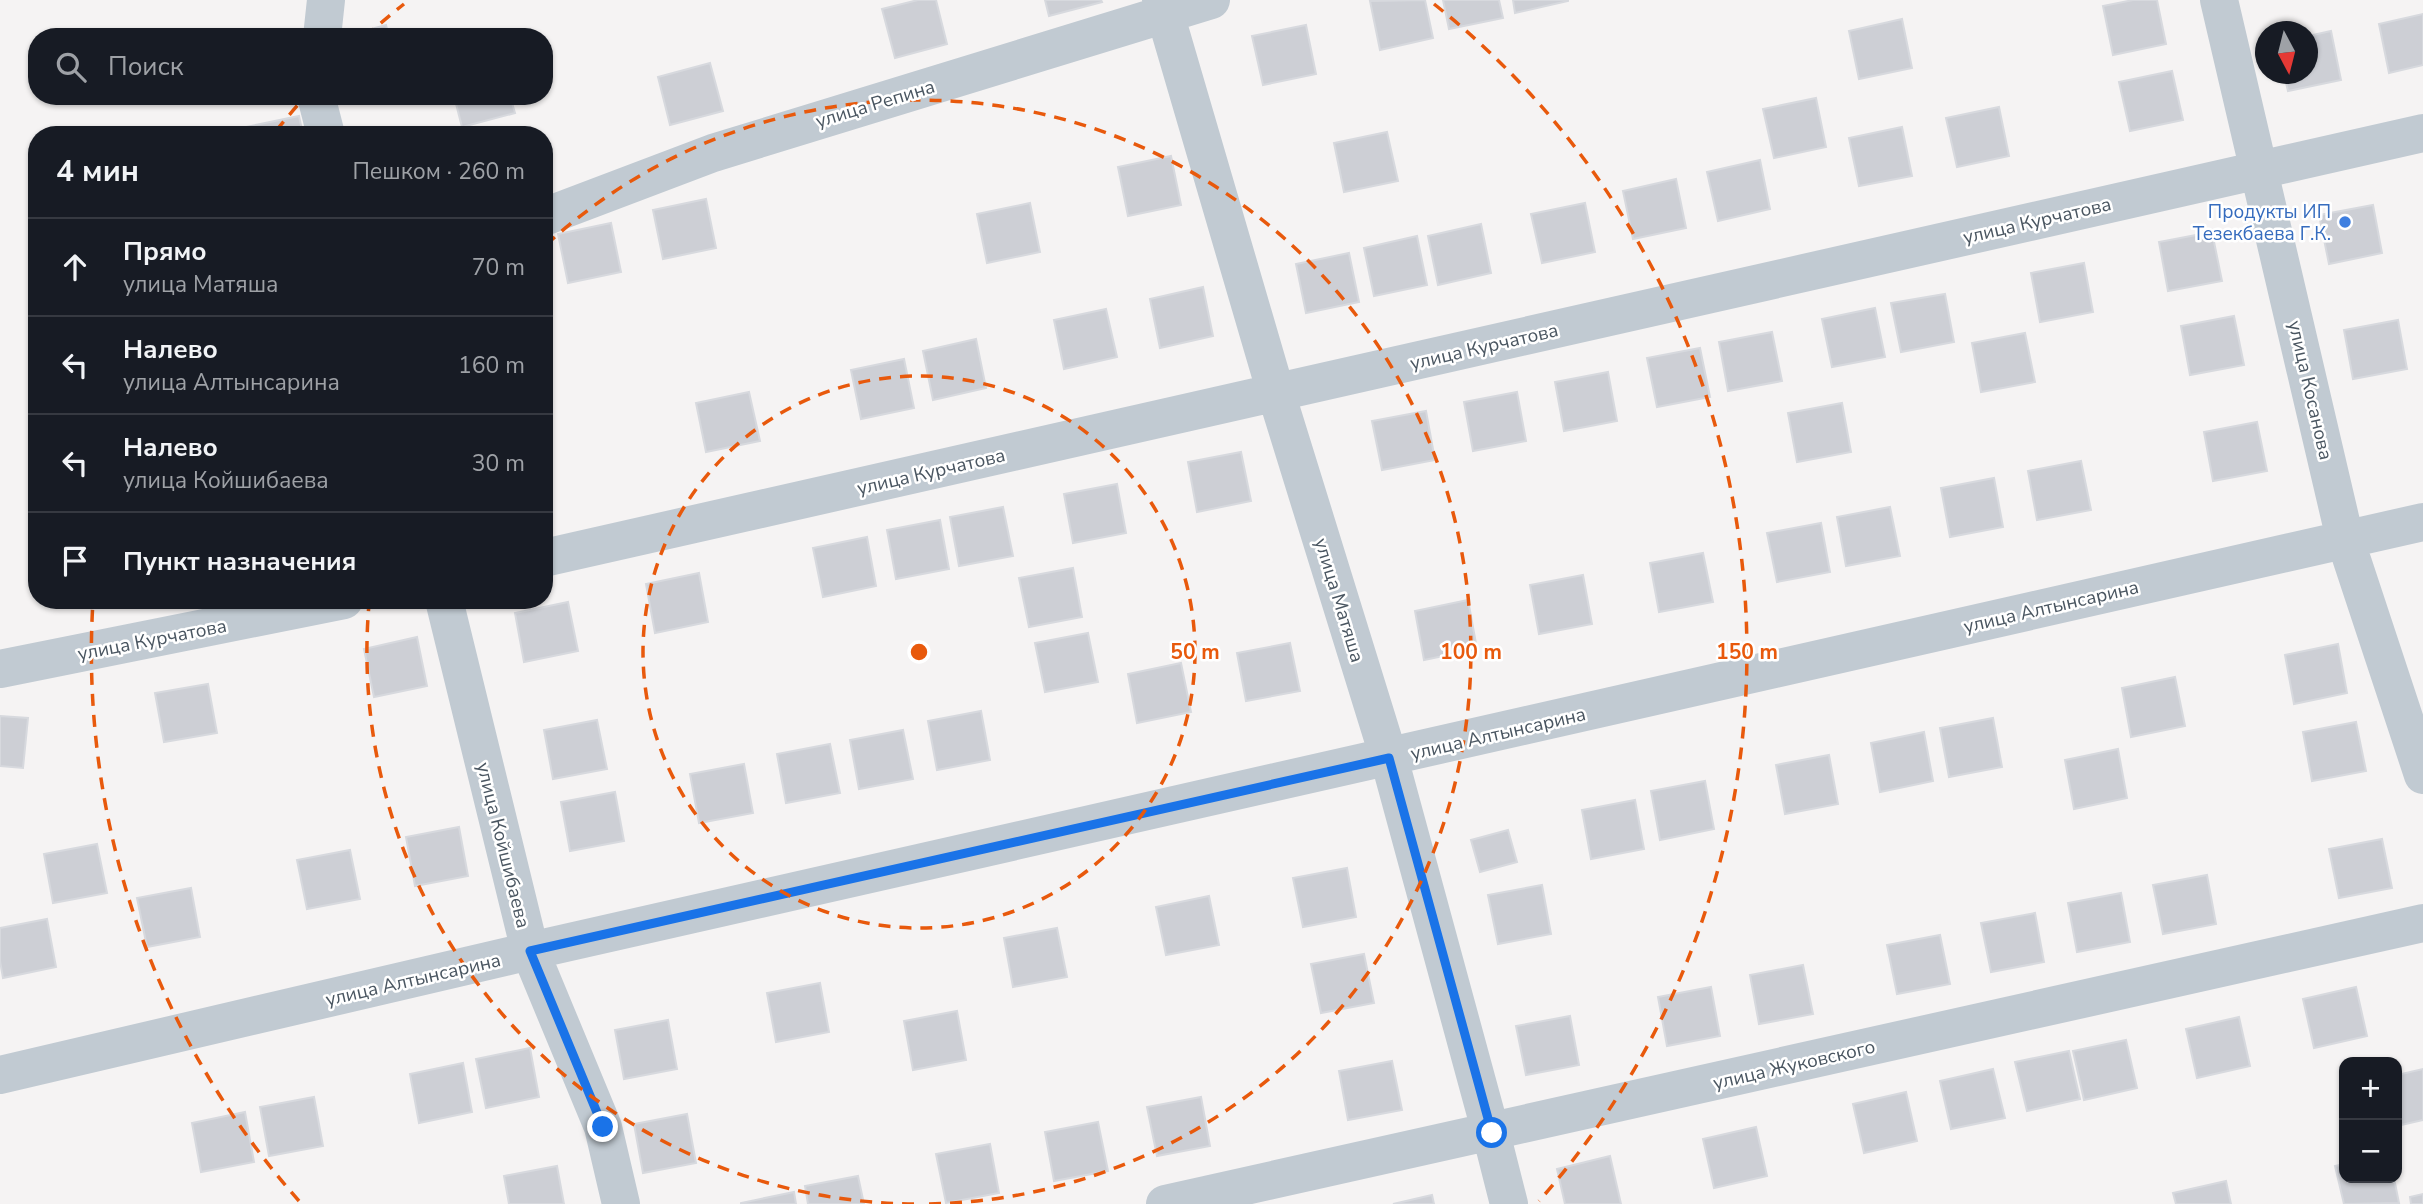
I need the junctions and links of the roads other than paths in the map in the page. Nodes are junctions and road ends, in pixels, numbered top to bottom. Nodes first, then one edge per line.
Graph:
1 (326, 0) edge
2 (1210, 0) edge
3 (2218, 0) edge
4 (1163, 7) edge
5 (323, 28) edge
6 (318, 105) edge
7 (324, 126) edge
8 (2423, 133) edge
9 (2260, 170) junction
10 (553, 214) edge
11 (1276, 393) junction
12 (2423, 522) edge
13 (2345, 539) junction
14 (553, 556) edge
15 (299, 609) edge
16 (446, 609) edge
17 (0, 669) edge
18 (1389, 758) junction
19 (2423, 775) edge
20 (2423, 923) edge
21 (530, 951) junction
22 (0, 1075) edge
23 (1492, 1133) junction
24 (621, 1204) edge
25 (1165, 1204) edge
26 (1508, 1204) edge

1 - 5 street
2 - 4 street, улица Репина
3 - 9 street, улица Косанова
4 - 10 street, улица Репина
4 - 11 street, улица Матяша
6 - 7 street
8 - 9 street, улица Курчатова
9 - 11 street, улица Курчатова
9 - 13 street, улица Косанова
11 - 14 street, улица Курчатова
11 - 18 street, улица Матяша
12 - 13 street, улица Алтынсарина
13 - 18 street, улица Алтынсарина
13 - 19 street, улица Косанова
15 - 17 street, улица Курчатова
16 - 21 street, улица Койшибаева
18 - 21 street, улица Алтынсарина
18 - 23 street, улица Матяша
20 - 23 street, улица Жуковского
21 - 22 street, улица Алтынсарина
21 - 24 street, улица Койшибаева
23 - 25 street, улица Жуковского
23 - 26 street, улица Матяша

